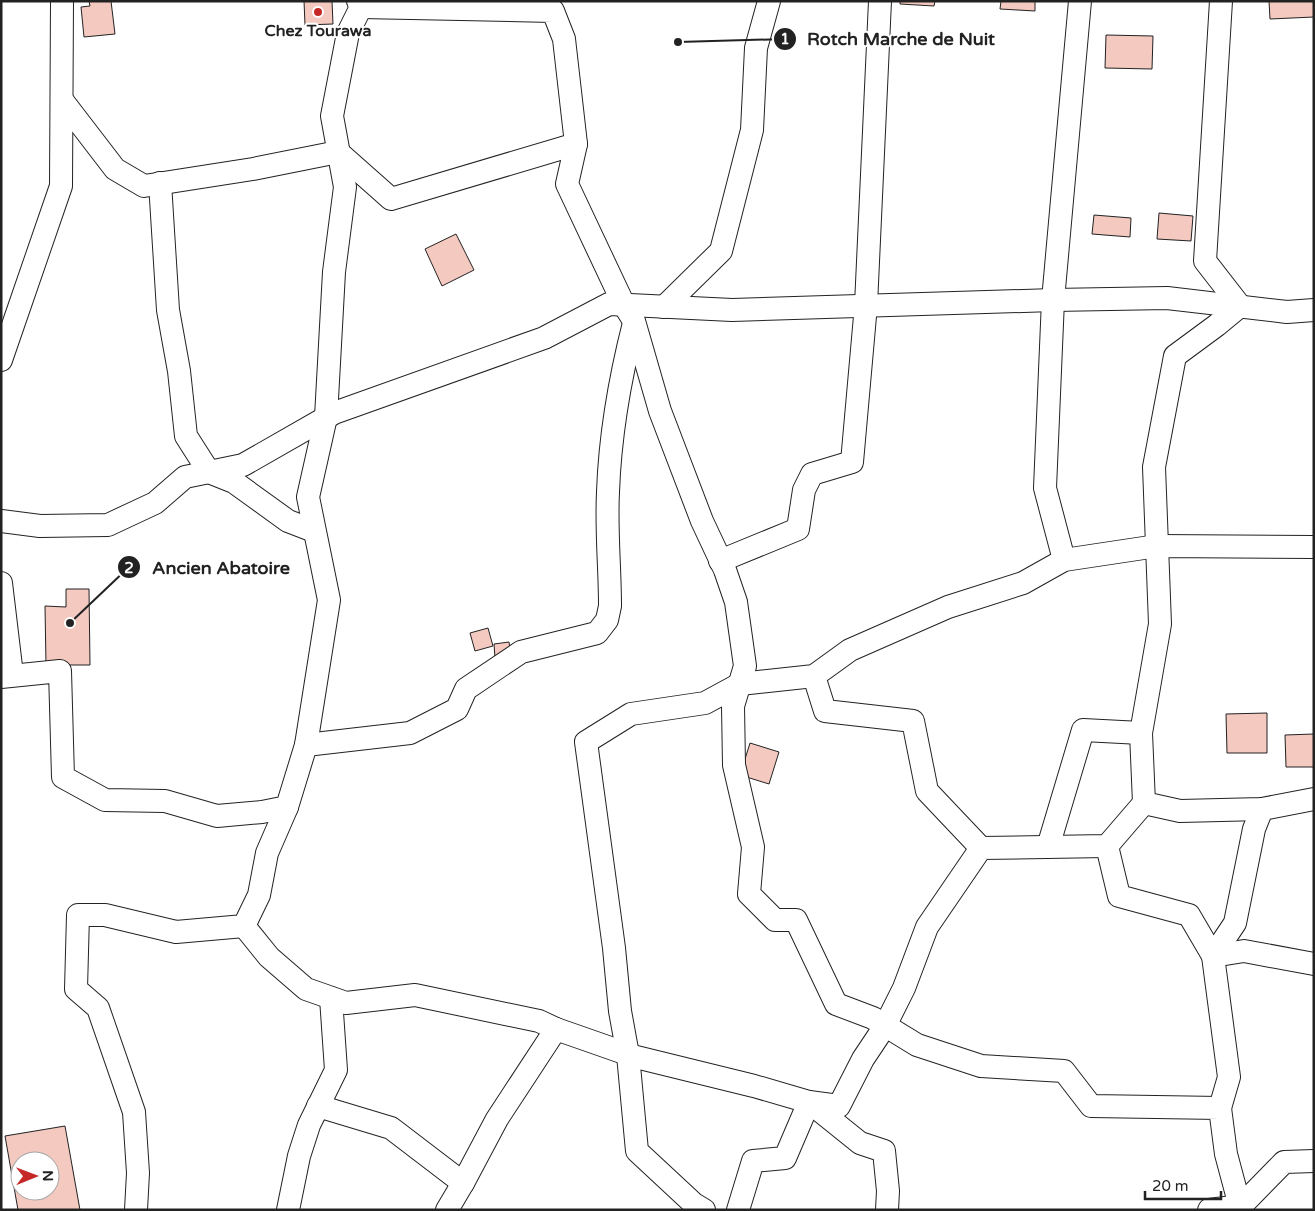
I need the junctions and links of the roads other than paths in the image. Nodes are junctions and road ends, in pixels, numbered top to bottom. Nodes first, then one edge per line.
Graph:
1 (62, 1) edge
2 (769, 1) edge
3 (880, 1) edge
4 (1080, 1) edge
5 (1221, 1) edge
6 (359, 4) edge
7 (62, 100) junction
8 (576, 144) junction
9 (338, 152) junction
10 (160, 183) junction
11 (1053, 300) junction
12 (866, 305) junction
13 (1240, 306) junction
14 (664, 307) junction
15 (1314, 310) edge
16 (629, 313) junction
17 (8, 317) edge
18 (1, 360) edge
19 (326, 417) junction
20 (209, 472) junction
21 (1, 521) edge
22 (314, 531) junction
23 (1157, 546) junction
24 (1314, 547) edge
25 (1064, 560) junction
26 (720, 561) junction
27 (1, 583) edge
28 (7, 676) edge
29 (814, 676) junction
30 (740, 684) junction
31 (1141, 733) junction
32 (306, 745) junction
33 (1314, 799) edge
34 (1144, 803) junction
35 (287, 807) junction
36 (1262, 809) junction
37 (1107, 846) junction
38 (1048, 847) junction
39 (981, 848) junction
40 (244, 926) junction
41 (1213, 956) junction
42 (1314, 964) edge
43 (331, 998) junction
44 (885, 1026) junction
45 (556, 1028) junction
46 (628, 1055) junction
47 (809, 1102) junction
48 (318, 1106) junction
49 (1220, 1108) junction
50 (1314, 1161) edge
51 (463, 1183) junction
52 (1240, 1209) edge
53 (136, 1210) edge
54 (288, 1210) edge
55 (447, 1210) edge
56 (704, 1210) edge
57 (738, 1210) edge
58 (887, 1210) edge
59 (1209, 1210) edge

1 - 7 street
2 - 14 street
3 - 12 street
4 - 11 street
5 - 13 street
6 - 8 street
6 - 9 street
7 - 10 street
7 - 17 street
8 - 9 street
8 - 16 street
9 - 10 street
9 - 19 street
10 - 20 street
11 - 12 street
11 - 13 street
11 - 25 street
12 - 14 street
12 - 26 street
13 - 15 street
13 - 23 street
14 - 16 street
16 - 19 street
16 - 26 street
16 - 32 street
17 - 18 street
19 - 20 street
19 - 22 street
20 - 21 street
20 - 22 street
22 - 32 street
23 - 24 street
23 - 25 street
23 - 31 street
25 - 29 street
26 - 30 street
27 - 28 street
28 - 35 street
29 - 30 street
29 - 39 street
30 - 44 street
30 - 46 street
31 - 34 street
31 - 38 street
32 - 35 street
33 - 36 street
34 - 36 street
34 - 37 street
35 - 40 street
36 - 41 street
37 - 38 street
37 - 41 street
38 - 39 street
39 - 44 street
40 - 43 street
40 - 53 street
41 - 42 street
41 - 49 street
43 - 45 street
43 - 48 street
44 - 47 street
44 - 49 street
45 - 46 street
45 - 51 street
46 - 47 street
46 - 56 street
47 - 57 street
47 - 58 street
48 - 51 street
48 - 54 street
49 - 52 street
50 - 52 street
51 - 55 street
52 - 59 street

